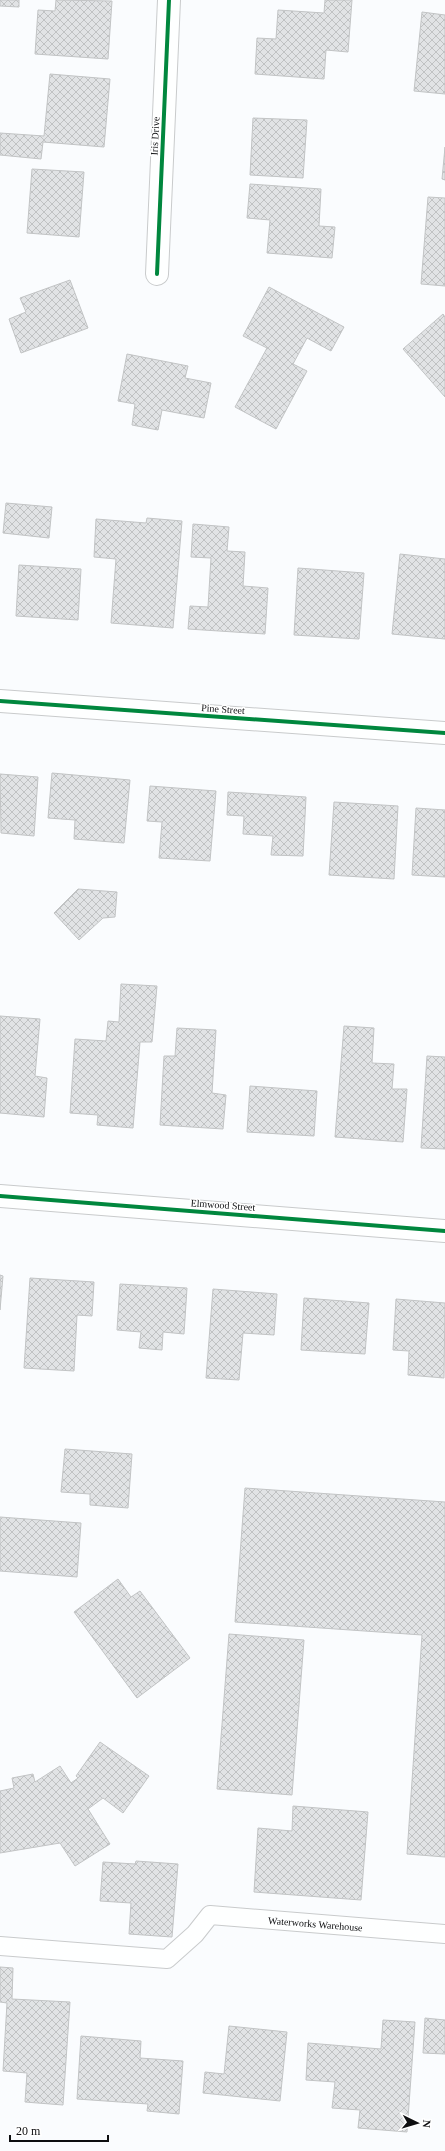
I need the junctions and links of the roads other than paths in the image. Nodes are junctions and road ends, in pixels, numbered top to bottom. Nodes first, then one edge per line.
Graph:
1 (169, 0) edge
2 (157, 274) dead end
3 (0, 701) edge
4 (445, 733) edge
5 (0, 1196) edge
6 (445, 1231) edge
7 (445, 1934) edge
8 (0, 1946) edge

1 - 2 street, Iris Drive
3 - 4 street, Pine Street
5 - 6 street, Elmwood Street
7 - 8 lane, Waterworks Warehouse

